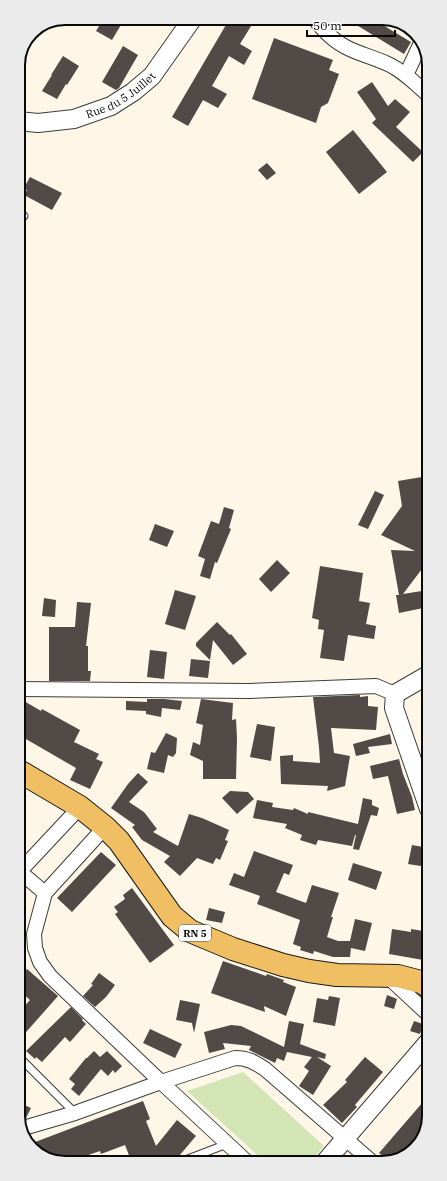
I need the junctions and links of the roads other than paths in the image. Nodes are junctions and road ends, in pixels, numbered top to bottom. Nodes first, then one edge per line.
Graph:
1 (188, 25) edge
2 (319, 25) edge
3 (419, 48) edge
4 (406, 75) junction
5 (422, 89) edge
6 (25, 122) edge
7 (422, 678) edge
8 (25, 689) edge
9 (395, 694) junction
10 (25, 775) edge
11 (422, 791) edge
12 (80, 808) junction
13 (105, 827) junction
14 (25, 866) edge
15 (25, 875) edge
16 (45, 893) junction
17 (387, 976) junction
18 (422, 983) edge
19 (422, 1008) edge
20 (422, 1050) edge
21 (25, 1063) edge
22 (161, 1082) junction
23 (74, 1113) junction
24 (26, 1127) edge
25 (345, 1139) junction
26 (227, 1144) junction
27 (196, 1156) edge
28 (240, 1156) edge
29 (330, 1156) edge
30 (364, 1156) edge

1 - 6 street, Rue du 5 Juillet
2 - 4 street
3 - 4 street
4 - 5 street
7 - 9 street
8 - 9 street
9 - 11 street
10 - 12 main road, RN 5
12 - 13 main road, RN 5
12 - 14 street
13 - 16 street
13 - 17 main road, RN 5
15 - 16 street
16 - 22 street
17 - 18 main road, RN 5
17 - 19 street
20 - 25 street
21 - 23 lane
22 - 23 street
22 - 25 street
22 - 26 street
23 - 24 street
25 - 29 street
25 - 30 street
26 - 27 lane
26 - 28 street

